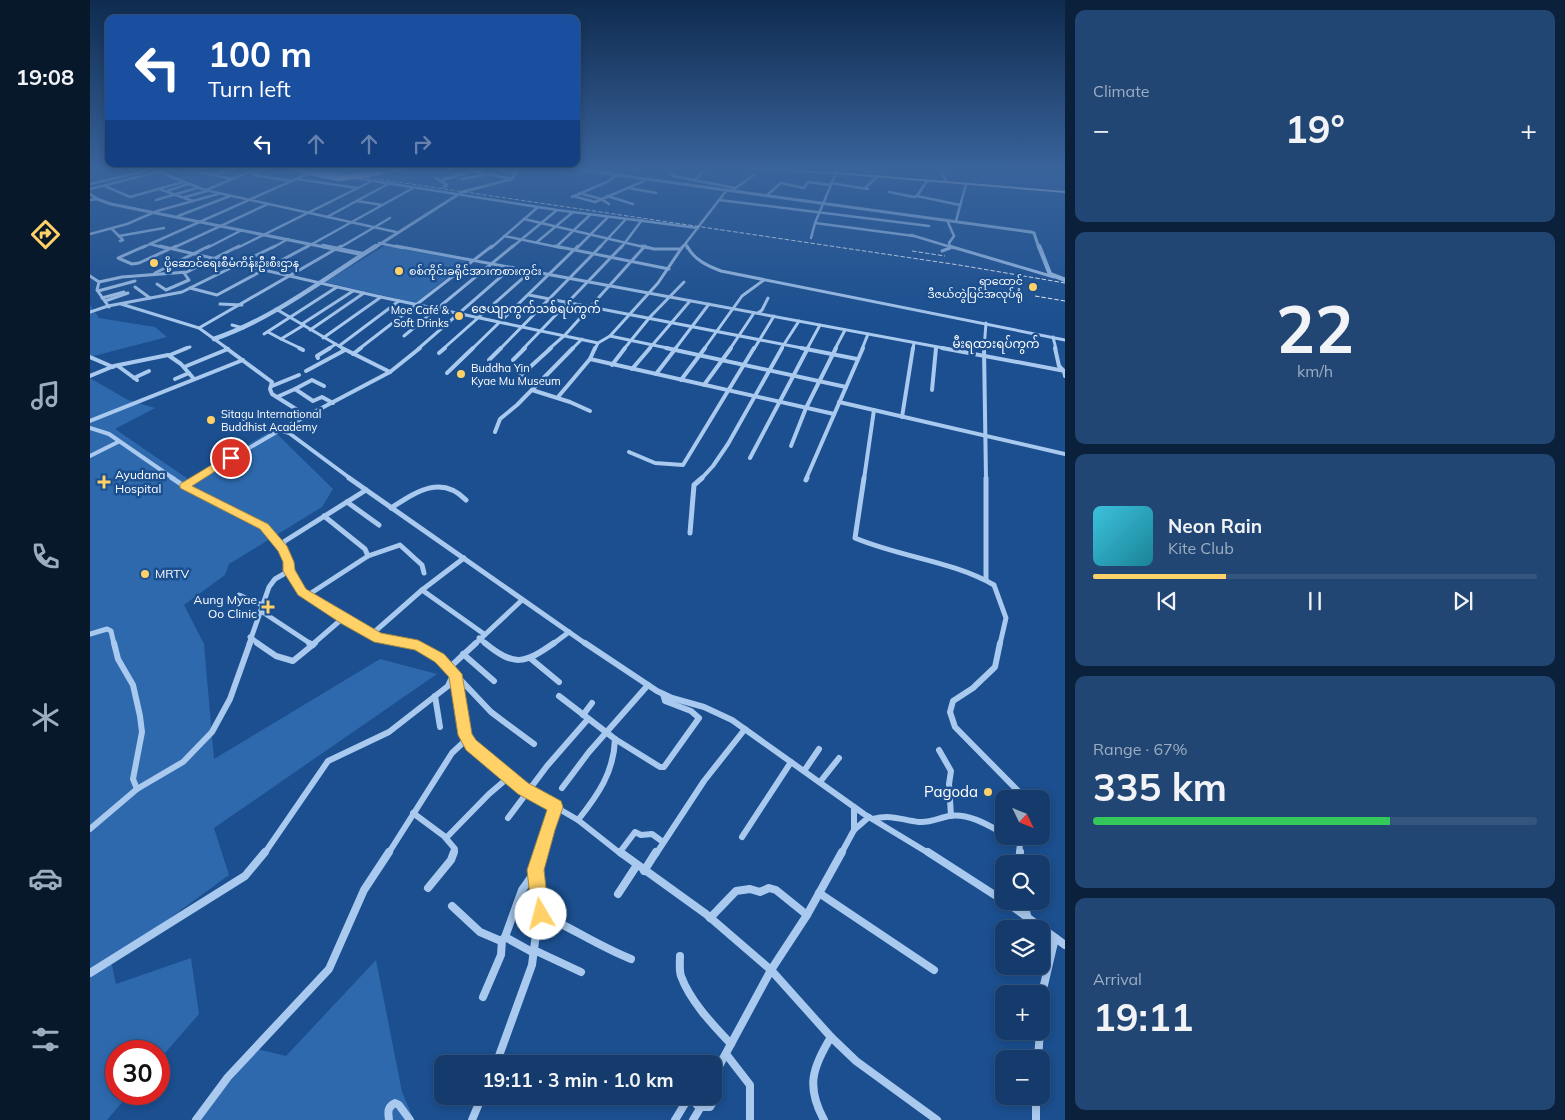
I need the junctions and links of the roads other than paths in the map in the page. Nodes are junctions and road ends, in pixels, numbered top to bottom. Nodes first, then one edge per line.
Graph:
1 (138, 219) edge
2 (193, 219) edge
3 (205, 219) edge
4 (235, 219) edge
5 (295, 219) edge
6 (337, 219) edge
7 (355, 219) edge
8 (388, 219) edge
9 (417, 219) edge
10 (524, 219) edge
11 (525, 219) edge
12 (545, 219) edge
13 (565, 219) edge
14 (585, 219) edge
15 (606, 219) edge
16 (625, 219) edge
17 (636, 219) edge
18 (705, 219) edge
19 (816, 219) edge
20 (867, 219) edge
21 (941, 219) edge
22 (642, 220) junction
23 (947, 220) junction
24 (201, 221) junction
25 (956, 221) joint
26 (350, 222) junction
27 (540, 223) junction
28 (815, 223) junction
29 (221, 226) junction
30 (557, 226) junction
31 (929, 226) dead end
32 (374, 227) junction
33 (113, 228) junction
34 (164, 228) dead end
35 (698, 228) junction
36 (242, 230) junction
37 (574, 230) junction
38 (396, 232) junction
39 (90, 234) edge
40 (590, 234) junction
41 (264, 235) junction
42 (911, 235) junction
43 (119, 236) junction
44 (504, 236) junction
45 (927, 237) dead end
46 (607, 238) junction
47 (811, 238) dead end
48 (288, 239) junction
49 (522, 239) junction
50 (120, 242) dead end
51 (537, 242) junction
52 (626, 242) junction
53 (379, 243) junction
54 (150, 244) junction
55 (311, 244) junction
56 (686, 244) junction
57 (950, 245) junction
58 (557, 246) junction
59 (645, 246) junction
60 (171, 249) junction
61 (336, 249) junction
62 (681, 249) junction
63 (574, 250) junction
64 (942, 251) dead end
65 (592, 253) junction
66 (192, 254) junction
67 (362, 254) junction
68 (613, 258) junction
69 (216, 259) junction
70 (474, 260) junction
71 (632, 262) junction
72 (1046, 263) junction
73 (241, 264) junction
74 (494, 264) junction
75 (512, 267) junction
76 (669, 269) junction
77 (264, 270) junction
78 (532, 270) junction
79 (184, 273) junction
80 (550, 274) junction
81 (151, 275) junction
82 (90, 276) edge
83 (291, 276) junction
84 (571, 278) junction
85 (1058, 278) junction
86 (1065, 279) edge
87 (189, 280) junction
88 (764, 280) junction
89 (135, 281) dead end
90 (591, 281) junction
91 (99, 282) junction
92 (319, 282) junction
93 (684, 282) dead end
94 (157, 284) dead end
95 (200, 284) junction
96 (611, 285) junction
97 (135, 287) dead end
98 (337, 287) junction
99 (190, 288) junction
100 (98, 291) junction
101 (353, 291) junction
102 (127, 292) dead end
103 (364, 293) junction
104 (650, 293) junction
105 (217, 295) junction
106 (529, 295) junction
107 (381, 297) junction
108 (670, 297) junction
109 (150, 298) junction
110 (768, 298) dead end
111 (208, 299) dead end
112 (550, 299) junction
113 (104, 300) junction
114 (399, 301) junction
115 (690, 301) junction
116 (570, 302) junction
117 (121, 304) junction
118 (220, 304) dead end
119 (242, 304) junction
120 (710, 304) junction
121 (417, 305) junction
122 (591, 306) junction
123 (110, 308) junction
124 (732, 308) junction
125 (276, 309) junction
126 (437, 309) junction
127 (90, 312) edge
128 (630, 313) junction
129 (756, 313) junction
130 (459, 314) junction
131 (774, 316) junction
132 (290, 317) junction
133 (650, 317) junction
134 (479, 318) junction
135 (799, 321) junction
136 (499, 322) junction
137 (673, 322) junction
138 (986, 323) junction
139 (232, 324) dead end
140 (303, 325) junction
141 (820, 325) junction
142 (693, 326) junction
143 (522, 327) junction
144 (199, 328) junction
145 (243, 328) junction
146 (310, 330) junction
147 (845, 330) junction
148 (542, 331) junction
149 (717, 331) junction
150 (868, 334) junction
151 (565, 335) junction
152 (404, 336) dead end
153 (610, 336) junction
154 (740, 336) junction
155 (1053, 337) junction
156 (323, 338) junction
157 (214, 339) junction
158 (281, 339) junction
159 (582, 340) junction
160 (631, 340) junction
161 (761, 340) junction
162 (1065, 340) edge
163 (598, 343) junction
164 (914, 343) junction
165 (784, 344) junction
166 (337, 345) junction
167 (652, 345) junction
168 (190, 347) dead end
169 (936, 347) junction
170 (228, 349) junction
171 (808, 349) junction
172 (303, 350) dead end
173 (345, 350) junction
174 (675, 350) junction
175 (439, 353) dead end
176 (353, 354) junction
177 (833, 354) junction
178 (170, 355) junction
179 (700, 355) junction
180 (983, 356) junction
181 (90, 357) edge
182 (318, 358) dead end
183 (857, 359) junction
184 (242, 360) junction
185 (489, 360) dead end
186 (513, 360) dead end
187 (590, 360) junction
188 (722, 360) junction
189 (612, 364) junction
190 (743, 364) junction
191 (118, 366) junction
192 (113, 367) junction
193 (184, 367) junction
194 (632, 369) junction
195 (149, 370) dead end
196 (769, 370) junction
197 (306, 371) dead end
198 (1065, 371) edge
199 (390, 372) junction
200 (447, 372) dead end
201 (189, 373) junction
202 (656, 374) junction
203 (299, 375) dead end
204 (90, 376) edge
205 (795, 376) junction
206 (1065, 376) edge
207 (518, 378) dead end
208 (175, 379) dead end
209 (194, 379) junction
210 (681, 380) junction
211 (819, 381) junction
212 (704, 385) junction
213 (272, 386) junction
214 (324, 386) dead end
215 (846, 387) junction
216 (295, 389) junction
217 (532, 390) junction
218 (728, 390) junction
219 (932, 390) dead end
220 (754, 396) junction
221 (277, 397) junction
222 (558, 397) junction
223 (781, 402) junction
224 (839, 402) junction
225 (333, 403) junction
226 (806, 408) junction
227 (874, 410) junction
228 (590, 411) dead end
229 (834, 414) junction
230 (307, 416) junction
231 (902, 417) junction
232 (90, 421) edge
233 (90, 428) edge
234 (280, 430) junction
235 (495, 432) dead end
236 (986, 437) junction
237 (118, 442) junction
238 (791, 446) dead end
239 (629, 452) dead end
240 (1065, 454) edge
241 (90, 456) edge
242 (750, 458) dead end
243 (806, 480) dead end
244 (184, 486) junction
245 (366, 490) junction
246 (466, 500) dead end
247 (347, 502) junction
248 (391, 508) junction
249 (324, 516) junction
250 (379, 525) dead end
251 (690, 533) dead end
252 (296, 534) junction
253 (276, 538) junction
254 (283, 549) junction
255 (368, 556) junction
256 (464, 558) junction
257 (289, 571) junction
258 (424, 573) dead end
259 (986, 579) junction
260 (422, 590) junction
261 (240, 595) dead end
262 (308, 595) junction
263 (522, 600) junction
264 (262, 608) junction
265 (343, 618) junction
266 (569, 632) junction
267 (90, 634) edge
268 (372, 634) junction
269 (482, 636) junction
270 (250, 637) junction
271 (313, 644) junction
272 (463, 654) junction
273 (530, 658) junction
274 (453, 671) junction
275 (494, 681) dead end
276 (559, 682) dead end
277 (648, 686) junction
278 (663, 694) junction
279 (435, 696) junction
280 (559, 696) dead end
281 (592, 702) dead end
282 (586, 717) junction
283 (440, 726) dead end
284 (745, 729) junction
285 (606, 733) junction
286 (467, 739) junction
287 (615, 739) junction
288 (534, 744) dead end
289 (819, 749) dead end
290 (939, 750) dead end
291 (839, 758) dead end
292 (791, 762) junction
293 (804, 771) junction
294 (509, 777) junction
295 (820, 782) junction
296 (562, 788) dead end
297 (137, 789) junction
298 (1017, 790) edge
299 (528, 791) junction
300 (556, 807) junction
301 (854, 807) junction
302 (413, 813) junction
303 (951, 816) junction
304 (508, 818) dead end
305 (871, 818) junction
306 (578, 820) junction
307 (90, 829) edge
308 (995, 829) edge
309 (854, 830) junction
310 (742, 837) dead end
311 (446, 838) junction
312 (663, 842) junction
313 (620, 852) junction
314 (637, 865) junction
315 (536, 870) junction
316 (644, 871) junction
317 (428, 888) dead end
318 (819, 893) junction
319 (618, 894) dead end
320 (995, 895) edge
321 (452, 906) dead end
322 (1018, 910) edge
323 (1025, 910) edge
324 (541, 914) junction
325 (807, 915) junction
326 (1027, 916) junction
327 (710, 918) junction
328 (1055, 938) junction
329 (504, 939) junction
330 (1065, 945) edge
331 (534, 952) junction
332 (680, 956) dead end
333 (631, 959) dead end
334 (771, 970) junction
335 (934, 970) dead end
336 (581, 972) dead end
337 (90, 973) edge
338 (1044, 985) edge
339 (483, 997) dead end
340 (831, 1037) junction
341 (730, 1044) junction
342 (726, 1054) junction
343 (499, 1055) edge
344 (722, 1061) edge
345 (478, 1105) edge
346 (684, 1105) edge
347 (692, 1105) edge
348 (714, 1105) edge
349 (1036, 1105) edge
350 (699, 1110) junction
351 (196, 1120) edge
352 (389, 1120) edge
353 (410, 1120) edge
354 (472, 1120) edge
355 (675, 1120) edge
356 (693, 1120) edge
357 (750, 1120) edge
358 (824, 1120) edge
359 (937, 1120) edge
360 (1036, 1120) edge

1 - 33 street
2 - 24 street
3 - 24 street
4 - 29 street
5 - 41 street
6 - 26 street
7 - 26 street
8 - 32 street
9 - 38 street
10 - 44 street
11 - 27 street
12 - 27 street
13 - 30 street
14 - 37 street
15 - 40 street
16 - 46 street
17 - 22 street
18 - 35 street
19 - 28 street
20 - 31 street
21 - 23 street
22 - 35 street
22 - 52 street
23 - 25 street
23 - 57 street
24 - 29 street
24 - 54 street
25 - 72 street
26 - 32 street
26 - 55 street
27 - 30 street
27 - 49 street
28 - 42 street
28 - 47 street
29 - 36 street
29 - 60 street
30 - 37 street
30 - 51 street
32 - 38 street
32 - 61 street
33 - 39 street
33 - 43 street
34 - 43 street
35 - 56 street
36 - 41 street
36 - 66 street
37 - 40 street
37 - 58 street
38 - 53 street
40 - 46 street
40 - 63 street
41 - 48 street
41 - 69 street
42 - 45 street
42 - 57 street
43 - 50 street
44 - 49 street
44 - 70 street
46 - 52 street
46 - 65 street
48 - 55 street
48 - 73 street
49 - 51 street
49 - 74 street
51 - 58 street
52 - 59 street
52 - 68 street
53 - 67 street
53 - 70 street
54 - 60 street
54 - 60 street
55 - 61 street
55 - 77 street
56 - 62 street
56 - 88 street
57 - 64 street
57 - 85 street
58 - 63 street
59 - 62 street
59 - 71 street
60 - 66 street
61 - 67 street
61 - 83 street
62 - 76 street
63 - 65 street
63 - 80 street
65 - 68 street
65 - 84 street
66 - 69 street
66 - 81 street
67 - 92 street
68 - 71 street
68 - 90 street
69 - 73 street
69 - 79 street
70 - 74 street
70 - 121 street
71 - 76 street
71 - 96 street
72 - 85 street
72 - 86 street
73 - 77 street
73 - 95 street
74 - 75 street
74 - 126 street
75 - 78 street
75 - 130 street
76 - 104 street
77 - 83 street
77 - 105 street
78 - 80 street
78 - 134 street
79 - 81 street
79 - 87 street
80 - 84 street
80 - 106 street
81 - 91 street
82 - 91 street
83 - 92 street
83 - 119 street
84 - 90 street
84 - 112 street
85 - 86 street
87 - 94 street
87 - 95 street
88 - 124 street
88 - 138 street
89 - 100 street
90 - 96 street
90 - 116 street
91 - 100 street
92 - 98 street
92 - 125 street
93 - 108 street
95 - 99 street
96 - 104 street
96 - 122 street
97 - 109 street
98 - 101 street
98 - 132 street
99 - 105 street
99 - 109 street
100 - 113 street
101 - 103 street
101 - 140 street
102 - 113 street
103 - 107 street
103 - 146 street
104 - 108 street
104 - 128 street
105 - 111 street
106 - 112 street
106 - 136 street
107 - 114 street
107 - 156 street
108 - 115 street
108 - 133 street
109 - 117 street
110 - 129 street
112 - 116 street
112 - 143 street
113 - 123 street
114 - 121 street
114 - 166 street
115 - 120 street
115 - 137 street
116 - 122 street
116 - 148 street
117 - 123 street
117 - 144 street
118 - 119 street
119 - 144 street
120 - 124 street
120 - 142 street
121 - 126 street
121 - 176 street
122 - 128 street
122 - 151 street
123 - 127 street
124 - 129 street
124 - 149 street
125 - 132 street
125 - 145 street
126 - 130 street
126 - 152 street
128 - 133 street
128 - 153 street
129 - 131 street
129 - 154 street
130 - 134 street
130 - 199 street
131 - 135 street
131 - 161 street
132 - 140 street
132 - 158 street
133 - 137 street
133 - 160 street
134 - 136 street
134 - 175 street
135 - 141 street
135 - 165 street
136 - 143 street
136 - 200 street
137 - 142 street
137 - 167 street
138 - 155 street
138 - 180 street
139 - 145 street
140 - 146 street
140 - 158 street
141 - 147 street
141 - 171 street
142 - 149 street
142 - 174 street
143 - 148 street
143 - 185 street
144 - 157 street
145 - 157 street
146 - 156 street
147 - 150 street
147 - 177 street
148 - 151 street
148 - 186 street
149 - 154 street
149 - 179 street
150 - 164 street
150 - 183 street
151 - 159 street
151 - 207 street
153 - 160 street
153 - 163 street
154 - 161 street
154 - 188 street
155 - 162 street
155 - 198 street
156 - 166 street
157 - 170 street
158 - 172 street
159 - 163 street
159 - 217 street
160 - 167 street
160 - 189 street
161 - 165 street
161 - 190 street
163 - 187 street
164 - 169 street
164 - 231 street
165 - 171 street
165 - 196 street
166 - 173 street
166 - 182 street
167 - 174 street
167 - 194 street
168 - 178 street
169 - 180 street
169 - 219 street
170 - 184 street
170 - 193 street
171 - 177 street
171 - 205 street
173 - 176 street
173 - 197 street
174 - 179 street
174 - 202 street
176 - 199 street
177 - 183 street
177 - 211 street
178 - 191 street
178 - 193 street
179 - 188 street
179 - 210 street
180 - 198 street
180 - 236 street
181 - 192 street
183 - 215 street
184 - 209 street
184 - 213 street
187 - 189 street
187 - 222 street
188 - 190 street
188 - 212 street
189 - 194 street
190 - 196 street
190 - 218 street
191 - 192 street
191 - 195 street
192 - 204 street
193 - 201 street
194 - 202 street
196 - 205 street
196 - 220 street
198 - 206 street
199 - 225 street
201 - 208 street
201 - 209 street
202 - 210 street
203 - 213 street
205 - 211 street
205 - 223 street
209 - 232 street
210 - 212 street
211 - 215 street
211 - 226 street
212 - 218 street
213 - 221 street
214 - 216 street
215 - 224 street
216 - 221 street
216 - 225 street
217 - 222 street
217 - 235 street
218 - 220 street
218 - 239 street
220 - 223 street
220 - 251 street
221 - 230 street
222 - 228 street
223 - 226 street
223 - 242 street
224 - 227 street
224 - 229 street
225 - 230 street
226 - 229 street
226 - 238 street
227 - 231 street
227 - 259 street
229 - 243 street
230 - 234 street
231 - 236 street
233 - 237 street
234 - 244 street
234 - 245 street
236 - 240 street
236 - 259 street
237 - 241 street
237 - 244 street
244 - 253 street
245 - 247 street
245 - 248 street
246 - 248 street
247 - 249 street
247 - 250 street
248 - 256 street
249 - 252 street
249 - 255 street
252 - 253 street
252 - 254 street
253 - 254 street
254 - 257 street
255 - 258 street
255 - 262 street
256 - 260 street
256 - 263 street
257 - 262 street
257 - 264 street
259 - 298 street
260 - 268 street
260 - 269 street
261 - 264 street
262 - 265 street
263 - 266 street
263 - 269 street
264 - 270 street
264 - 271 street
265 - 268 street
265 - 271 street
266 - 273 street
266 - 277 street
267 - 297 street
268 - 274 street
269 - 272 street
269 - 273 street
270 - 271 street
270 - 297 street
272 - 274 street
272 - 275 street
273 - 276 street
274 - 279 street
274 - 286 street
274 - 288 street
277 - 278 street
277 - 285 street
278 - 284 street
278 - 287 street
279 - 283 street
279 - 337 street
280 - 282 street
281 - 282 street
282 - 285 street
282 - 299 street
284 - 292 street
284 - 312 street
285 - 287 street
285 - 296 street
286 - 294 street
286 - 302 street
287 - 306 street
289 - 293 street
290 - 303 street
291 - 295 street
292 - 293 street
292 - 310 street
293 - 295 street
294 - 299 street
294 - 311 street
295 - 301 street
297 - 307 street
299 - 300 street
299 - 304 street
300 - 306 street
300 - 315 street
301 - 305 street
301 - 309 street
302 - 311 street
302 - 351 street
303 - 305 street
303 - 308 street
305 - 309 street
305 - 320 street
306 - 313 street
309 - 318 street
311 - 317 street
312 - 313 street
312 - 316 street
313 - 314 street
314 - 316 street
314 - 319 street
315 - 324 street
315 - 329 street
316 - 327 street
318 - 325 street
318 - 335 street
321 - 329 street
322 - 326 street
323 - 326 street
324 - 331 street
324 - 333 street
325 - 327 street
325 - 334 street
326 - 328 street
327 - 334 street
328 - 330 street
328 - 338 street
329 - 331 street
329 - 339 street
331 - 336 street
331 - 343 street
332 - 341 street
334 - 340 street
334 - 341 street
340 - 358 street
340 - 359 street
341 - 342 street
342 - 344 street
342 - 357 street
345 - 354 street
346 - 355 street
347 - 350 street
348 - 350 street
349 - 360 street
350 - 356 street
352 - 353 street

